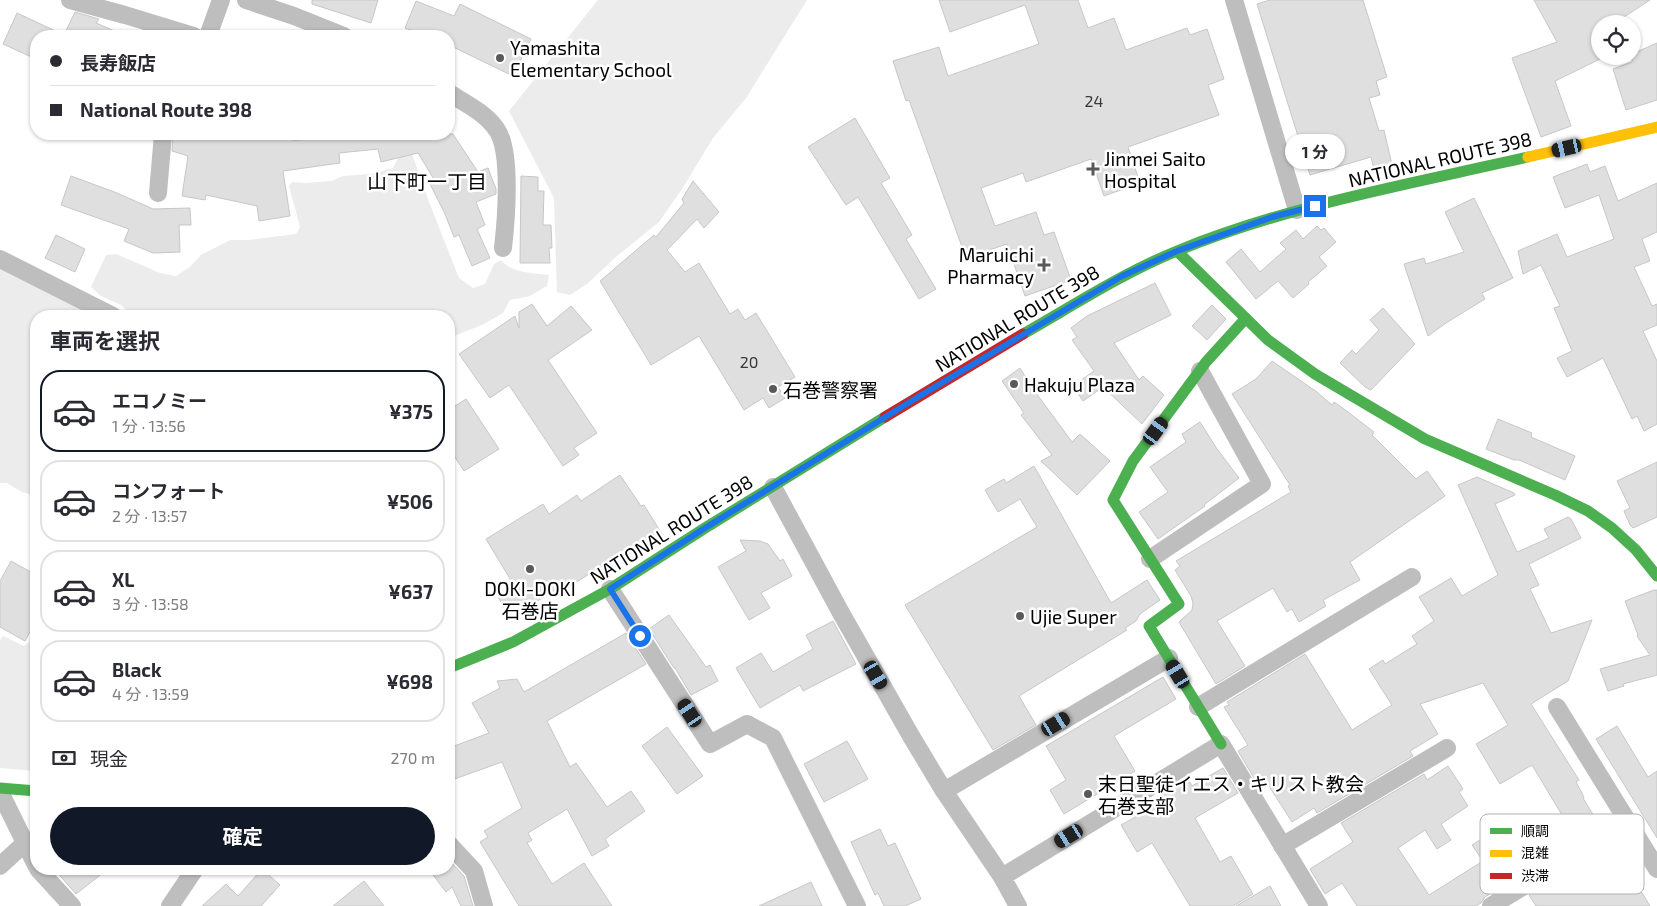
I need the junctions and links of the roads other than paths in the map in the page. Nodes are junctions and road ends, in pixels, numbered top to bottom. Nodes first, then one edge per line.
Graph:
1 (70, 0) edge
2 (221, 0) edge
3 (246, 0) edge
4 (1234, 0) edge
5 (174, 30) edge
6 (210, 30) edge
7 (329, 30) edge
8 (455, 97) edge
9 (1657, 127) edge
10 (162, 140) edge
11 (158, 193) dead end
12 (1296, 210) junction
13 (503, 248) dead end
14 (1177, 251) junction
15 (0, 258) edge
16 (101, 310) edge
17 (1246, 318) junction
18 (1200, 371) junction
19 (773, 487) junction
20 (1150, 559) junction
21 (1657, 576) edge
22 (1412, 577) dead end
23 (610, 589) junction
24 (1168, 658) junction
25 (455, 666) edge
26 (1198, 706) junction
27 (1557, 707) dead end
28 (1220, 744) junction
29 (1447, 748) dead end
30 (0, 790) edge
31 (30, 791) edge
32 (944, 791) junction
33 (1623, 814) edge
34 (25, 843) junction
35 (1282, 846) junction
36 (1644, 849) edge
37 (455, 850) edge
38 (30, 853) edge
39 (0, 866) edge
40 (1657, 870) edge
41 (44, 875) edge
42 (191, 875) edge
43 (1002, 877) junction
44 (1511, 894) edge
45 (72, 906) edge
46 (170, 906) edge
47 (484, 906) edge
48 (857, 906) edge
49 (1018, 906) edge
50 (1319, 906) edge
51 (1491, 906) edge

1 - 5 street
2 - 6 street
3 - 7 street
4 - 12 street
8 - 13 street
9 - 12 main road, NATIONAL ROUTE 398
10 - 11 street
12 - 14 main road, NATIONAL ROUTE 398
14 - 17 main road
14 - 19 main road, NATIONAL ROUTE 398
15 - 16 street
17 - 18 main road
17 - 21 main road
18 - 20 main road
18 - 20 street
19 - 23 main road, NATIONAL ROUTE 398
19 - 32 street
20 - 24 main road
22 - 26 street
23 - 25 main road, NATIONAL ROUTE 398
23 - 48 street
24 - 26 main road
24 - 32 street
26 - 28 main road
27 - 33 street
28 - 35 street
28 - 43 street
29 - 35 street
30 - 31 main road
30 - 34 street
32 - 43 street
34 - 38 street
34 - 39 street
35 - 50 street
36 - 40 street
37 - 47 street
41 - 45 street
42 - 46 street
43 - 49 street
44 - 51 street

